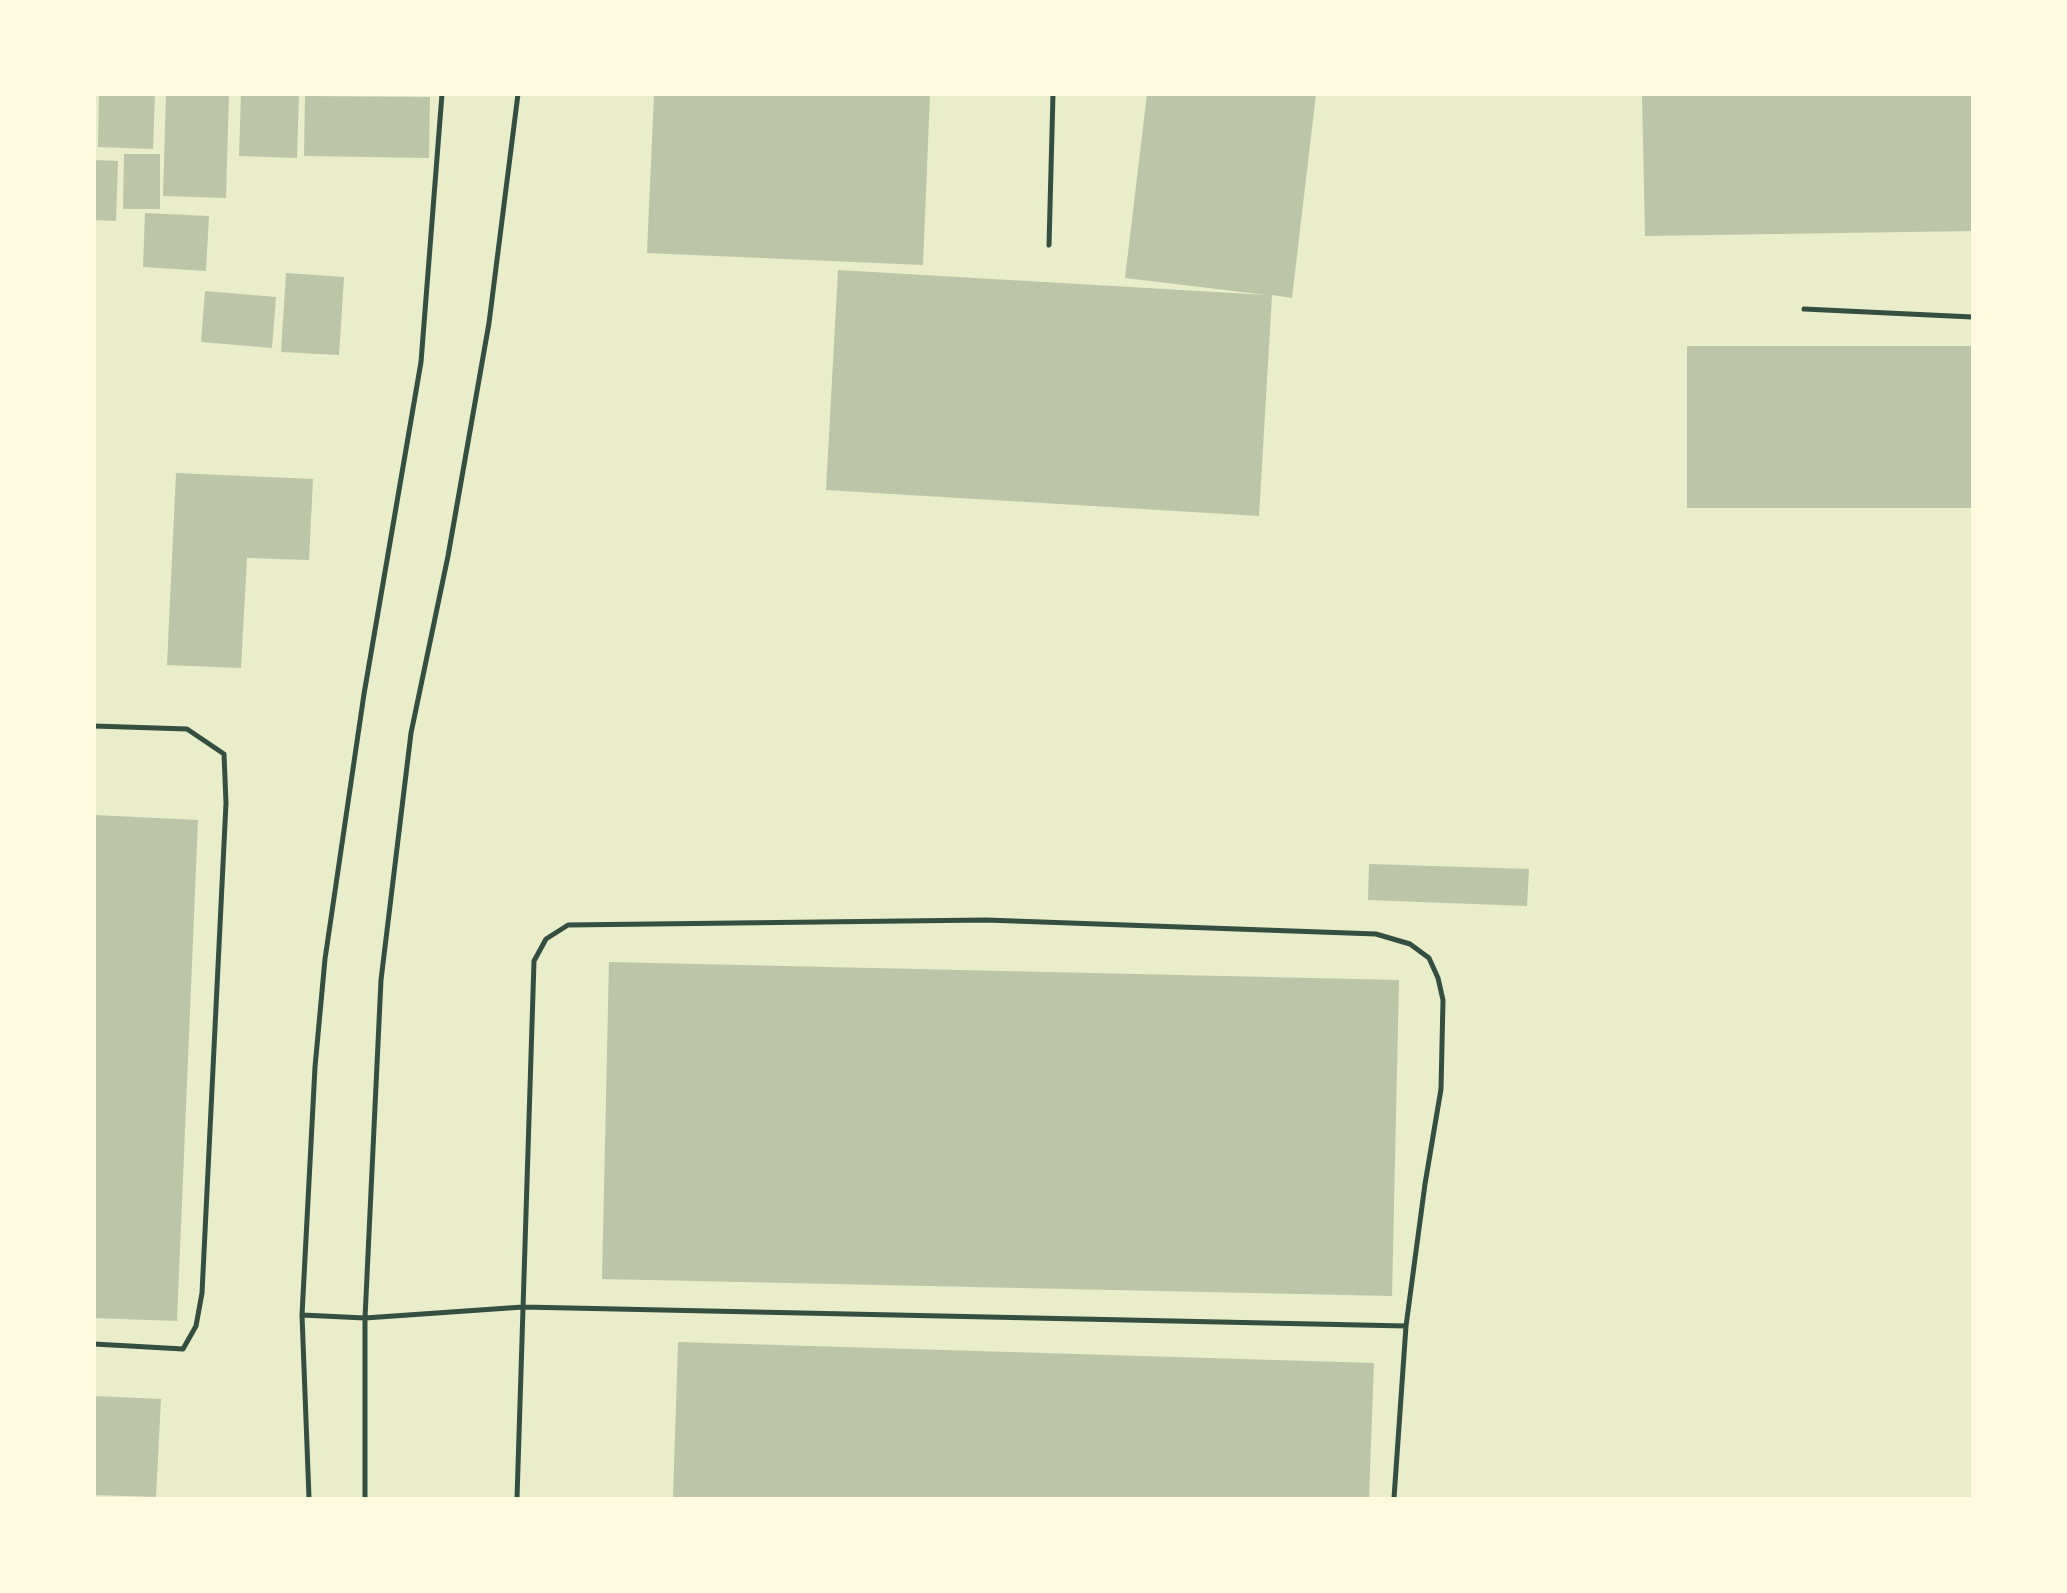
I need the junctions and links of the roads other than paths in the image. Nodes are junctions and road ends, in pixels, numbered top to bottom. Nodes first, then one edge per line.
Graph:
1 (442, 94) edge
2 (518, 94) edge
3 (1053, 94) edge
4 (1049, 245) dead end
5 (1804, 309) dead end
6 (1972, 317) edge
7 (94, 726) edge
8 (523, 1307) junction
9 (302, 1315) junction
10 (365, 1318) junction
11 (1406, 1326) junction
12 (94, 1344) edge
13 (309, 1499) edge
14 (365, 1499) edge
15 (517, 1499) edge
16 (1394, 1499) edge

1 - 9 lane
2 - 10 lane
3 - 4 lane
5 - 6 lane
7 - 12 lane
8 - 10 lane
8 - 11 lane
8 - 11 lane
8 - 15 lane
9 - 10 lane
9 - 13 lane
10 - 14 lane
11 - 16 lane

